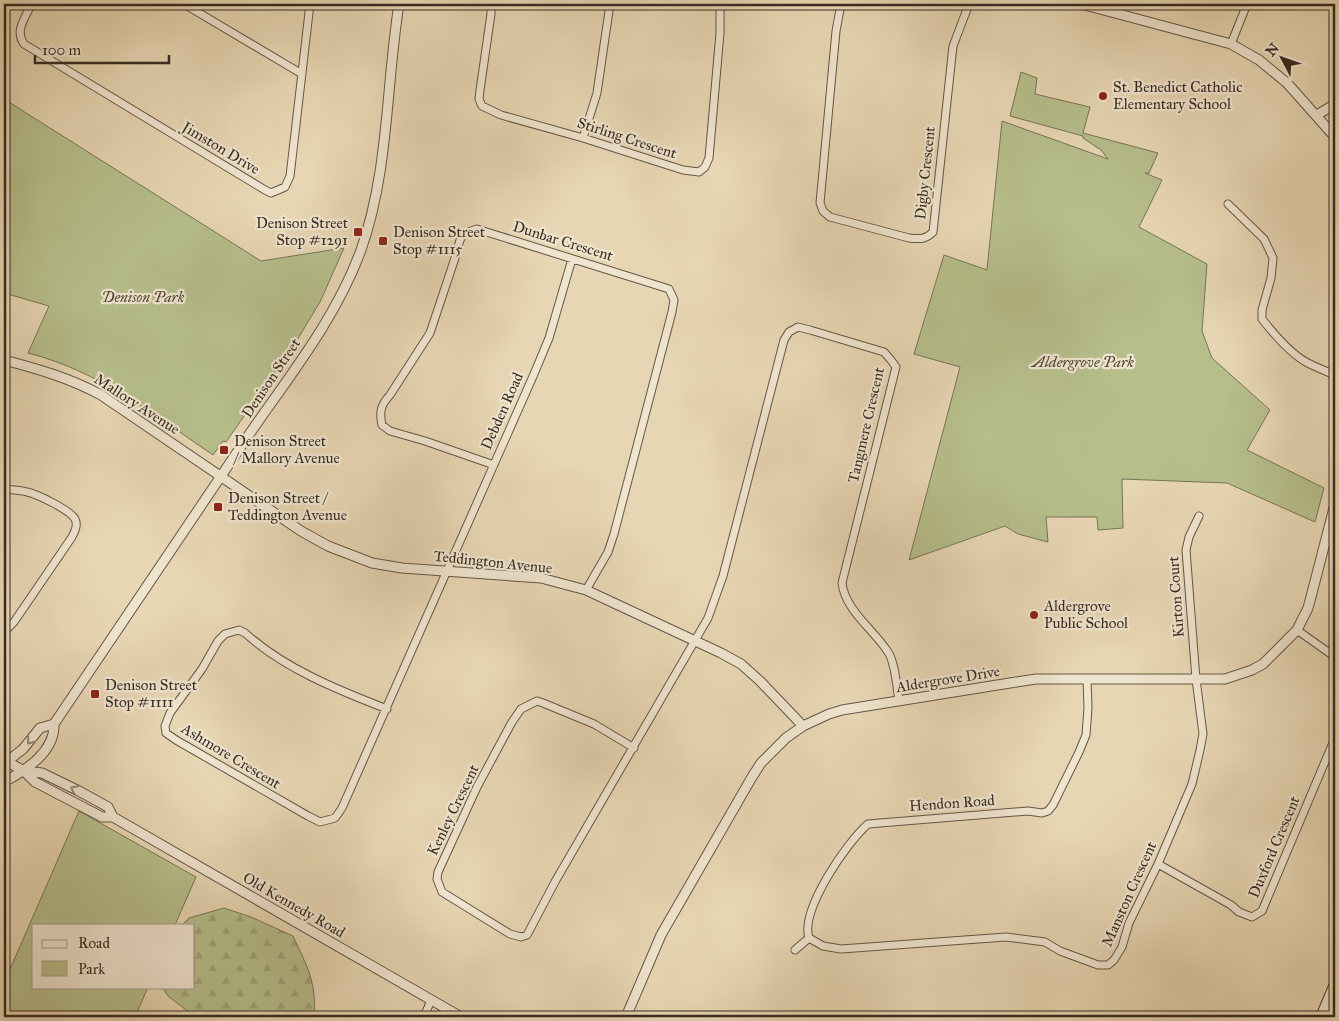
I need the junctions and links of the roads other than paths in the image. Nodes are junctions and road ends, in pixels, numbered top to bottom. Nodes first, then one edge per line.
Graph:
1 (32, 4) edge
2 (184, 4) edge
3 (310, 4) edge
4 (399, 4) edge
5 (491, 4) edge
6 (610, 4) edge
7 (722, 4) edge
8 (841, 4) edge
9 (969, 4) edge
10 (1081, 4) edge
11 (1121, 4) edge
12 (1247, 4) edge
13 (1117, 13) junction
14 (1231, 44) junction
15 (302, 74) junction
16 (1335, 104) edge
17 (1318, 115) junction
18 (1335, 137) edge
19 (583, 138) junction
20 (1228, 204) dead end
21 (572, 259) junction
22 (4, 360) edge
23 (1335, 375) edge
24 (494, 465) junction
25 (221, 476) junction
26 (4, 489) edge
27 (1335, 504) edge
28 (1199, 516) dead end
29 (447, 571) junction
30 (586, 590) junction
31 (1297, 630) junction
32 (4, 632) edge
33 (695, 640) junction
34 (1335, 657) edge
35 (1087, 679) junction
36 (1196, 679) junction
37 (899, 701) junction
38 (387, 708) junction
39 (54, 724) junction
40 (803, 726) junction
41 (1335, 738) edge
42 (634, 748) junction
43 (5, 762) edge
44 (24, 771) junction
45 (4, 782) edge
46 (1158, 864) junction
47 (808, 938) junction
48 (795, 950) dead end
49 (1335, 984) edge
50 (431, 1000) junction
51 (424, 1017) edge
52 (461, 1017) edge
53 (626, 1017) edge
54 (1321, 1017) edge

1 - 15 street, Jimston Drive
2 - 15 street
3 - 15 street, Jimston Drive
4 - 25 street, Denison Street
5 - 19 street, Stirling Crescent
6 - 19 street
7 - 19 street, Stirling Crescent
8 - 9 street, Digby Crescent
10 - 13 street
11 - 13 street
12 - 14 street
13 - 14 street
14 - 17 street
16 - 17 street
17 - 18 street
20 - 23 street
21 - 24 street, Debden Road
21 - 24 street, Dunbar Crescent
21 - 30 street, Dunbar Crescent
22 - 25 street, Mallory Avenue
24 - 29 street, Debden Road
25 - 29 street, Teddington Avenue
25 - 39 street, Denison Street
26 - 32 street
27 - 31 street, Aldergrove Drive
28 - 36 street, Kirton Court
29 - 30 street, Teddington Avenue
29 - 38 street, Ashmore Crescent
30 - 33 street, Teddington Avenue
31 - 34 street
31 - 36 street, Aldergrove Drive
33 - 37 street, Tangmere Crescent
33 - 40 street, Teddington Avenue
33 - 42 street, Kenley Crescent
35 - 36 street, Aldergrove Drive
35 - 37 street, Aldergrove Drive
35 - 47 street, Hendon Road
36 - 46 street, Manston Crescent
37 - 40 street, Aldergrove Drive
38 - 38 street, Ashmore Crescent
39 -> 43 street, Denison Street
39 - 44 street, Denison Street
40 - 53 street, Aldergrove Drive
41 - 46 street, Duxford Crescent
42 - 42 street, Kenley Crescent
43 - 44 street, Old Kennedy Road
44 - 45 street, Denison Street
44 - 50 street, Old Kennedy Road
46 - 47 street, Manston Crescent
47 - 48 street
49 - 54 main road
50 - 51 street
50 - 52 street, Old Kennedy Road

